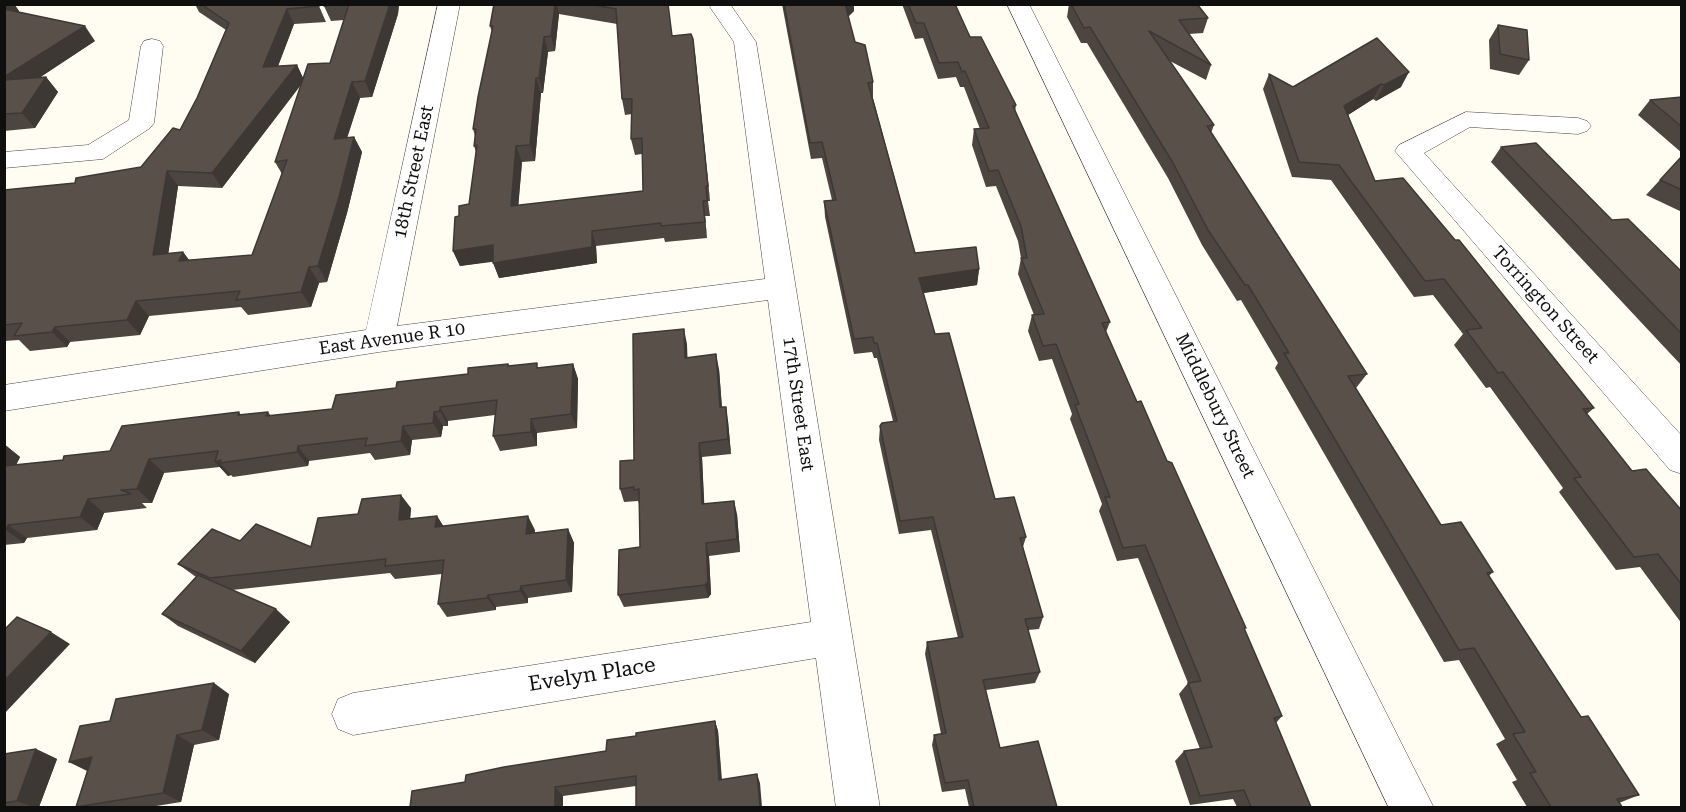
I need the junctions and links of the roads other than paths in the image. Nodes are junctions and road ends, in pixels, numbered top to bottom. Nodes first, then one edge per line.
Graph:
1 (449, 4) edge
2 (1018, 4) edge
3 (721, 7) dead end
4 (152, 46) dead end
5 (1578, 126) dead end
6 (4, 160) edge
7 (781, 288) junction
8 (379, 340) junction
9 (4, 398) edge
10 (1682, 460) edge
11 (832, 637) junction
12 (353, 714) dead end
13 (858, 807) edge
14 (1412, 807) edge

1 - 8 street, 18th Street East
2 - 14 street, Middlebury Street
3 - 7 street, 17th Street East
4 - 6 street
5 - 10 street, Torrington Street
7 - 8 street, East Avenue R 10
7 - 11 street, 17th Street East
8 - 9 street, East Avenue R 10
11 - 12 street, Evelyn Place
11 - 13 street, 17th Street East

